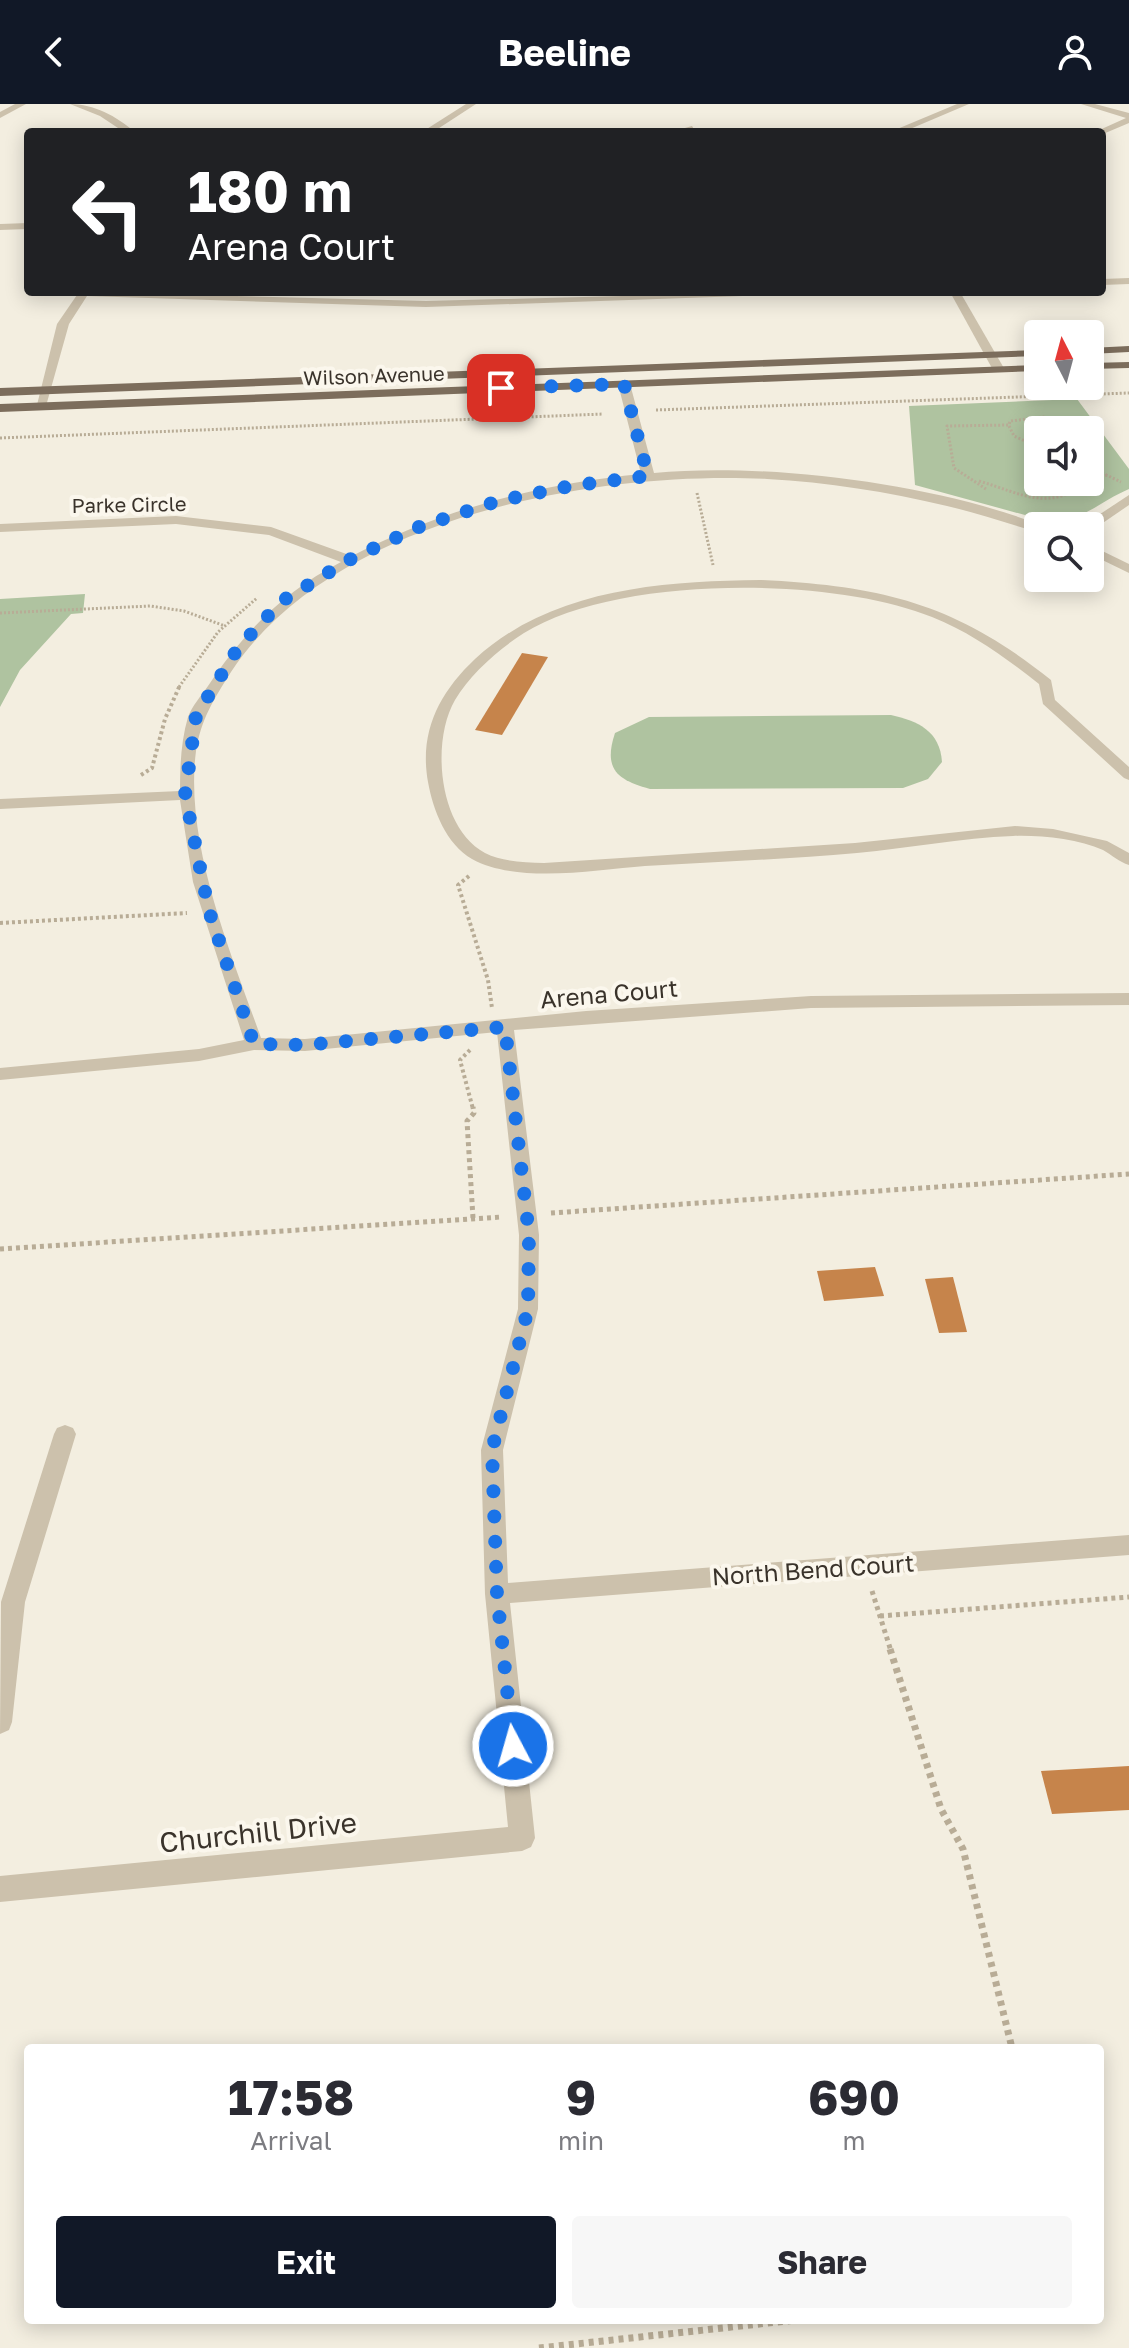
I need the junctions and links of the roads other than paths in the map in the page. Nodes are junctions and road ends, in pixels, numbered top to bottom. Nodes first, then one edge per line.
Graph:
1 (22, 104) edge
2 (74, 104) edge
3 (472, 104) edge
4 (965, 104) edge
5 (1085, 104) edge
6 (0, 115) edge
7 (1129, 118) edge
8 (124, 128) edge
9 (433, 128) edge
10 (905, 128) edge
11 (1106, 129) edge
12 (24, 226) edge
13 (0, 227) edge
14 (1129, 281) edge
15 (1106, 282) edge
16 (81, 296) edge
17 (277, 296) edge
18 (655, 296) edge
19 (957, 296) edge
20 (373, 298) edge
21 (1129, 349) edge
22 (1104, 350) edge
23 (1024, 353) edge
24 (989, 354) junction
25 (1129, 365) edge
26 (1104, 366) edge
27 (1024, 369) edge
28 (999, 370) junction
29 (624, 384) junction
30 (44, 390) junction
31 (0, 392) edge
32 (40, 406) junction
33 (0, 408) edge
34 (648, 476) junction
35 (1129, 499) edge
36 (1104, 516) edge
37 (1024, 523) edge
38 (0, 528) edge
39 (1104, 556) edge
40 (349, 560) junction
41 (1129, 569) edge
42 (1129, 775) edge
43 (185, 795) junction
44 (0, 804) edge
45 (1129, 858) edge
46 (1129, 999) edge
47 (505, 1027) junction
48 (254, 1044) junction
49 (0, 1074) edge
50 (65, 1434) dead end
51 (1129, 1545) edge
52 (497, 1594) junction
53 (0, 1722) edge
54 (0, 1889) edge

1 - 6 street
2 - 8 street
3 - 9 street
4 - 10 street
5 - 7 street
7 - 11 street
12 - 13 street
14 - 15 street
16 - 30 street
17 - 20 street
18 - 20 street
19 - 24 street
21 - 22 main road
23 - 24 main road, Wilson Avenue
24 - 28 street
24 - 30 main road, Wilson Avenue
25 - 26 main road
27 - 28 main road, Wilson Avenue
28 - 29 main road, Wilson Avenue
29 - 32 main road, Wilson Avenue
29 - 34 street
30 - 31 main road, Wilson Avenue
30 - 32 street
32 - 33 main road, Wilson Avenue
34 - 37 street
34 - 40 street
35 - 36 street
38 - 40 street, Parke Circle
39 - 41 street
40 - 43 street
42 - 45 street
43 - 44 street
43 - 48 street
46 - 47 street, Arena Court
47 - 48 street, Arena Court
47 - 52 street
48 - 49 street, Arena Court
50 - 53 street
51 - 52 street, North Bend Court
52 - 54 street, Churchill Drive

